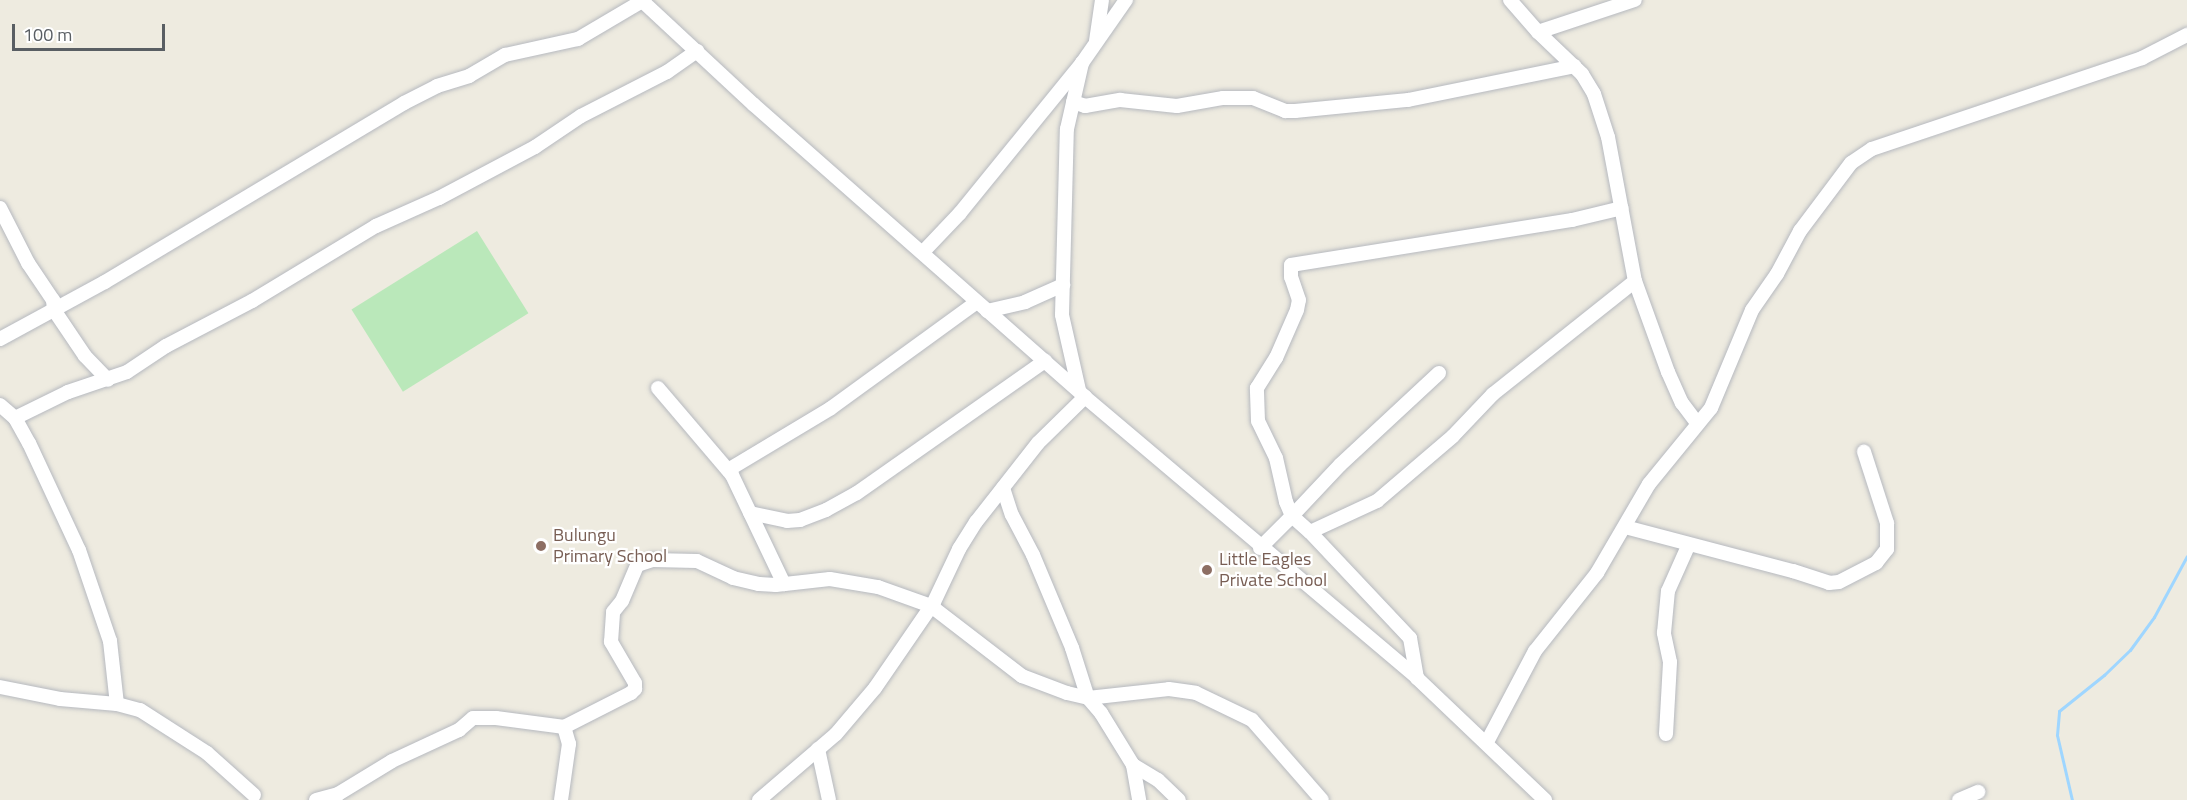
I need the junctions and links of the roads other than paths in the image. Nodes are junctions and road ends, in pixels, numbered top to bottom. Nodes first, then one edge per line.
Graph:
1 (1102, 0) edge
2 (1126, 0) edge
3 (1510, 0) edge
4 (1635, 0) edge
5 (643, 1) edge
6 (1538, 32) junction
7 (2187, 35) edge
8 (1095, 46) junction
9 (698, 51) junction
10 (1082, 63) junction
11 (1575, 66) junction
12 (1073, 102) junction
13 (1622, 207) junction
14 (0, 208) edge
15 (923, 252) junction
16 (1635, 281) junction
17 (1063, 285) junction
18 (982, 307) junction
19 (54, 310) junction
20 (0, 339) edge
21 (1045, 361) junction
22 (1439, 373) dead end
23 (108, 380) junction
24 (658, 388) dead end
25 (1082, 394) junction
26 (0, 405) edge
27 (15, 418) junction
28 (1697, 423) junction
29 (1864, 452) dead end
30 (728, 470) junction
31 (1003, 488) junction
32 (750, 513) junction
33 (1292, 516) junction
34 (1625, 527) junction
35 (1310, 532) junction
36 (1689, 544) junction
37 (1260, 548) junction
38 (784, 584) junction
39 (931, 606) junction
40 (1416, 678) junction
41 (0, 687) edge
42 (1088, 698) junction
43 (117, 704) junction
44 (564, 727) junction
45 (1666, 734) dead end
46 (1487, 742) junction
47 (818, 749) junction
48 (1133, 765) junction
49 (358, 782) junction
50 (1978, 792) dead end
51 (340, 797) edge
52 (256, 799) edge
53 (316, 800) edge
54 (355, 800) edge
55 (561, 800) edge
56 (759, 800) edge
57 (829, 800) edge
58 (1139, 800) edge
59 (1179, 800) edge
60 (1322, 800) edge
61 (1545, 800) edge
62 (1959, 800) edge

1 - 8 street
2 - 8 street
3 - 6 street
4 - 6 street
5 - 9 street
5 - 19 street
6 - 11 street
7 - 28 street
8 - 10 street
9 - 15 street
9 - 23 street
10 - 12 street
10 - 15 street
11 - 12 street
11 - 13 street
12 - 17 street
13 - 16 street
13 - 33 street
14 - 19 street
15 - 18 street
16 - 28 street
16 - 35 street
17 - 18 street
17 - 25 street
18 - 21 street
18 - 30 street
19 - 20 street
19 - 23 street
21 - 25 street
21 - 32 street
22 - 33 street
23 - 27 street
24 - 30 street
25 - 31 street
25 - 37 street
26 - 27 street
27 - 43 street
28 - 34 street
29 - 36 street
30 - 32 street
31 - 39 street
31 - 42 street
32 - 38 street
33 - 35 street
33 - 37 street
34 - 36 street
34 - 46 street
35 - 40 street
36 - 45 street
37 - 40 street
38 - 39 street
38 - 44 street
39 - 42 street
39 - 47 street
40 - 46 street
41 - 43 street
42 - 48 street
42 - 60 street
43 - 52 street
44 - 49 street
44 - 55 street
46 - 61 street
47 - 56 street
47 - 57 street
48 - 58 street
48 - 59 street
49 - 51 street
49 - 54 street
50 - 62 street
51 - 53 street

